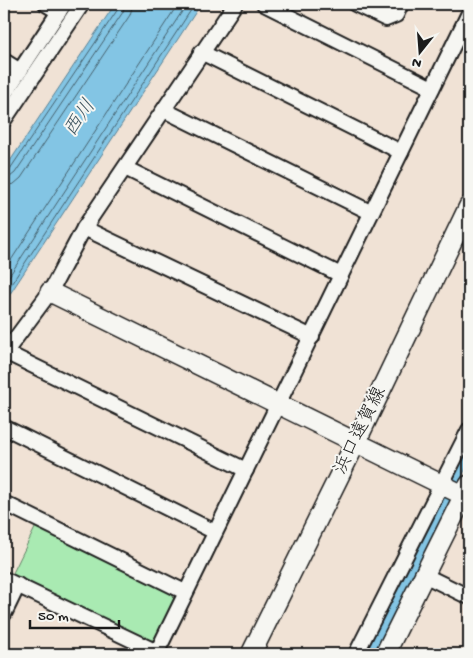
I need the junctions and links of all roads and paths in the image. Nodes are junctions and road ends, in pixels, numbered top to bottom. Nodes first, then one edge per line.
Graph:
1 (46, 4) edge
2 (82, 4) edge
3 (235, 4) edge
4 (264, 4) edge
5 (355, 4) edge
6 (401, 4) edge
7 (61, 8) edge
8 (469, 12) edge
9 (201, 52) junction
10 (4, 61) edge
11 (20, 71) junction
12 (432, 88) junction
13 (4, 96) edge
14 (164, 110) junction
15 (4, 120) edge
16 (401, 152) junction
17 (125, 168) junction
18 (469, 206) edge
19 (370, 212) junction
20 (84, 228) junction
21 (341, 275) junction
22 (50, 292) junction
23 (312, 337) junction
24 (4, 353) edge
25 (280, 404) junction
26 (4, 427) edge
27 (469, 430) edge
28 (356, 442) junction
29 (246, 470) junction
30 (443, 485) junction
31 (467, 493) edge
32 (4, 503) edge
33 (215, 532) junction
34 (424, 575) junction
35 (4, 579) edge
36 (18, 586) junction
37 (185, 592) junction
38 (469, 597) edge
39 (4, 614) edge
40 (156, 653) edge
41 (388, 653) edge
42 (251, 654) edge
43 (356, 654) edge

1 - 7 street
2 - 15 street
3 - 9 street
4 - 12 street
5 - 6 street
7 - 11 street
8 - 12 street
9 - 14 street
9 - 16 street
10 - 11 street
11 - 13 street
12 - 16 street
14 - 17 street
14 - 19 street
16 - 19 street
17 - 20 street
17 - 21 street
18 - 28 street, 浜口遠賀線
19 - 21 street
20 - 22 street
20 - 23 street
21 - 23 street
22 - 24 street
22 - 25 street
23 - 25 street
24 - 29 street
25 - 28 street
25 - 29 street
26 - 33 street
27 - 30 street
28 - 30 street
28 - 42 street, 浜口遠賀線
29 - 33 street
30 - 31 street
30 - 43 street
31 - 34 street
32 - 37 street
33 - 37 street
34 - 38 street
34 - 41 street
35 - 36 street
36 - 39 street
36 - 40 street
37 - 40 street

